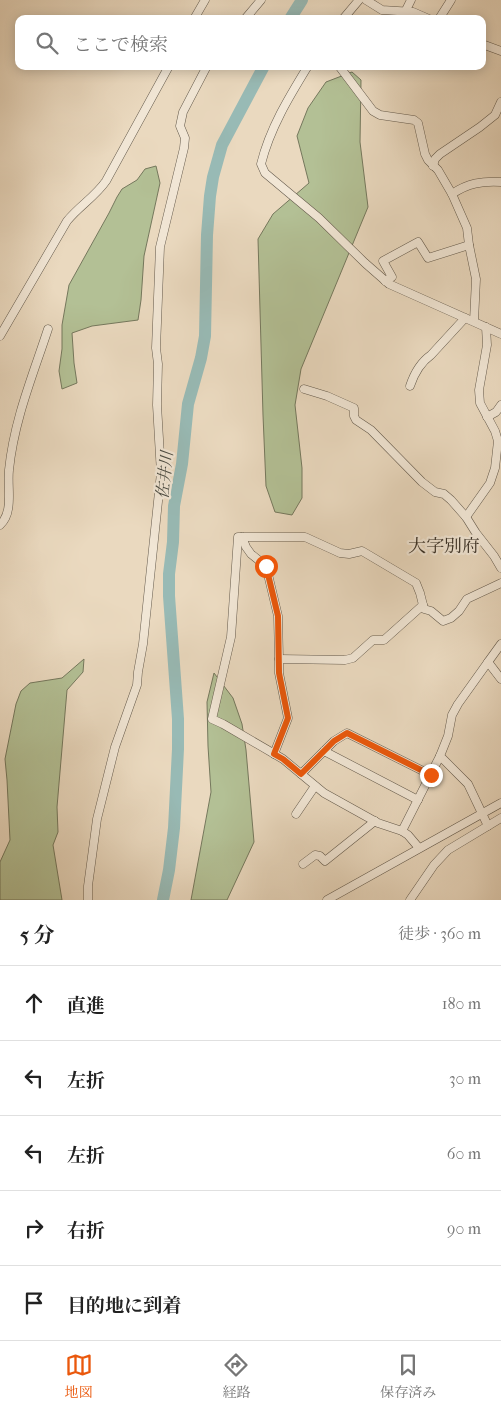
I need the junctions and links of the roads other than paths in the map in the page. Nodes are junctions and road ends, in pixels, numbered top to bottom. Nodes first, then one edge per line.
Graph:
1 (205, 0) edge
2 (261, 0) edge
3 (359, 0) edge
4 (366, 0) edge
5 (411, 0) edge
6 (451, 0) edge
7 (403, 14) junction
8 (196, 15) edge
9 (248, 15) edge
10 (346, 15) edge
11 (420, 15) edge
12 (442, 15) edge
13 (486, 45) edge
14 (501, 51) edge
15 (167, 70) edge
16 (205, 70) edge
17 (306, 70) edge
18 (342, 70) edge
19 (501, 102) edge
20 (433, 166) junction
21 (501, 182) edge
22 (452, 194) junction
23 (469, 245) junction
24 (385, 281) junction
25 (465, 318) junction
26 (4, 321) edge
27 (474, 321) junction
28 (486, 327) junction
29 (48, 329) dead end
30 (501, 334) edge
31 (0, 336) edge
32 (410, 386) dead end
33 (304, 389) dead end
34 (501, 405) edge
35 (487, 416) junction
36 (466, 517) junction
37 (0, 525) edge
38 (242, 537) junction
39 (501, 568) edge
40 (501, 583) edge
41 (423, 605) junction
42 (501, 644) edge
43 (279, 659) junction
44 (488, 662) junction
45 (501, 679) edge
46 (324, 751) junction
47 (274, 754) junction
48 (440, 756) junction
49 (301, 774) junction
50 (431, 775) junction
51 (315, 786) junction
52 (418, 800) junction
53 (501, 802) edge
54 (482, 813) junction
55 (296, 814) dead end
56 (501, 818) edge
57 (375, 821) junction
58 (488, 826) junction
59 (402, 831) junction
60 (420, 848) junction
61 (303, 864) dead end
62 (88, 900) edge
63 (327, 900) edge
64 (410, 900) edge

1 - 8 street
2 - 9 street
3 - 10 street
4 - 7 street
5 - 7 street
6 - 12 street
7 - 11 street
13 - 14 street
15 - 26 street
16 - 62 street
17 - 24 street
18 - 20 street
19 - 20 street
20 - 22 street
21 - 22 street
22 - 23 street
23 - 24 street
23 - 27 street
24 - 25 street
25 - 27 street
25 - 32 street
26 - 31 street
27 - 28 street
28 - 30 street
28 - 35 street
29 - 37 street
33 - 36 street
34 - 35 street
35 - 36 street
36 - 39 street
38 - 41 street
38 - 43 street
38 - 47 street
40 - 41 street
41 - 43 street
42 - 44 street
43 - 47 street
44 - 45 street
44 - 48 street
46 - 49 street
46 - 50 street
46 - 52 street
47 - 49 street
48 - 50 street
48 - 54 street
49 - 51 street
50 - 52 street
51 - 55 street
51 - 57 street
52 - 59 street
53 - 54 street
54 - 58 street
54 - 60 street
56 - 58 street
57 - 59 street
57 - 61 street
58 - 64 street
59 - 60 street
60 - 63 street

